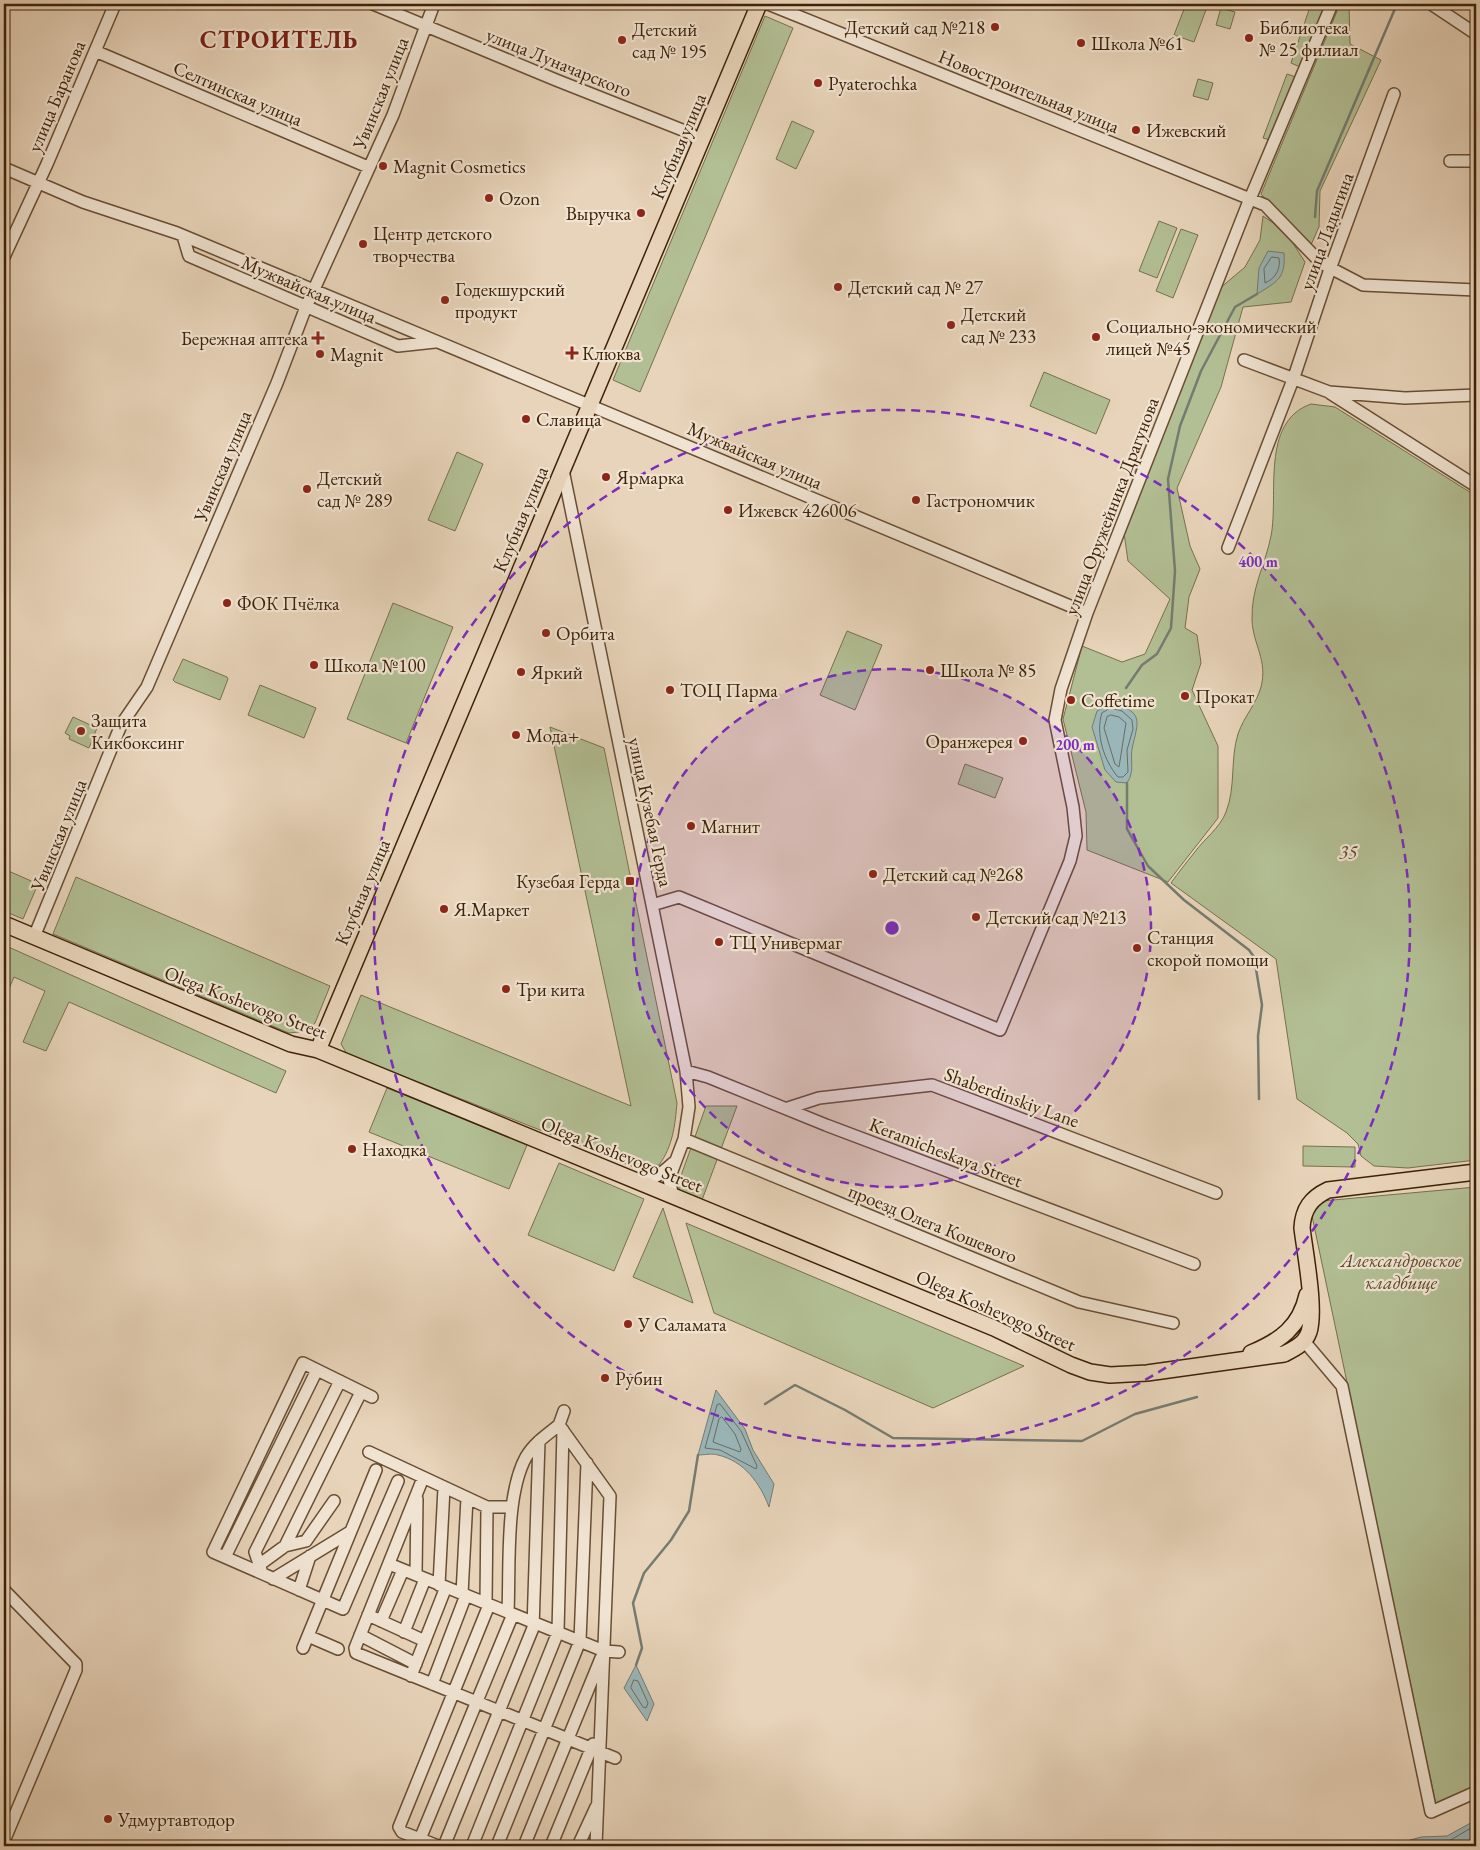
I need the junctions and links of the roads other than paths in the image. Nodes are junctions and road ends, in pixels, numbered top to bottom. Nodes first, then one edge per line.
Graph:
1 (115, 4) edge
2 (373, 4) edge
3 (434, 4) edge
4 (758, 4) edge
5 (768, 4) edge
6 (1332, 4) edge
7 (1431, 4) edge
8 (426, 26) junction
9 (1476, 34) edge
10 (95, 51) junction
11 (1394, 94) dead end
12 (702, 143) junction
13 (1476, 161) edge
14 (1450, 162) dead end
15 (368, 167) junction
16 (4, 168) edge
17 (38, 183) junction
18 (1250, 200) junction
19 (183, 236) junction
20 (4, 256) edge
21 (1330, 269) junction
22 (314, 290) junction
23 (1476, 290) edge
24 (306, 307) junction
25 (438, 342) junction
26 (1244, 360) dead end
27 (1294, 378) junction
28 (1329, 392) junction
29 (1476, 395) edge
30 (590, 406) junction
31 (563, 470) junction
32 (1476, 486) edge
33 (1228, 548) dead end
34 (1088, 612) junction
35 (652, 905) junction
36 (4, 924) edge
37 (34, 937) junction
38 (318, 1050) junction
39 (686, 1071) junction
40 (788, 1108) junction
41 (684, 1139) junction
42 (674, 1162) junction
43 (1476, 1172) edge
44 (635, 1181) junction
45 (1216, 1193) dead end
46 (673, 1197) junction
47 (1194, 1264) dead end
48 (1308, 1287) junction
49 (1173, 1323) dead end
50 (1304, 1341) junction
51 (1232, 1361) junction
52 (340, 1382) junction
53 (361, 1392) junction
54 (372, 1397) dead end
55 (564, 1410) dead end
56 (561, 1427) junction
57 (540, 1441) junction
58 (369, 1452) dead end
59 (587, 1463) junction
60 (376, 1470) dead end
61 (423, 1478) junction
62 (398, 1481) dead end
63 (444, 1488) junction
64 (418, 1492) junction
65 (466, 1498) junction
66 (334, 1500) dead end
67 (488, 1507) junction
68 (512, 1507) junction
69 (350, 1532) junction
70 (285, 1546) junction
71 (310, 1556) junction
72 (389, 1564) junction
73 (260, 1569) junction
74 (403, 1570) junction
75 (420, 1577) junction
76 (273, 1579) junction
77 (442, 1586) junction
78 (4, 1590) edge
79 (299, 1590) junction
80 (464, 1594) junction
81 (322, 1600) junction
82 (487, 1604) junction
83 (510, 1613) junction
84 (368, 1615) junction
85 (381, 1621) junction
86 (533, 1622) junction
87 (404, 1632) junction
88 (558, 1632) junction
89 (308, 1636) junction
90 (360, 1636) junction
91 (425, 1641) junction
92 (580, 1642) junction
93 (303, 1648) dead end
94 (338, 1649) dead end
95 (604, 1651) junction
96 (619, 1652) dead end
97 (416, 1664) junction
98 (411, 1676) junction
99 (432, 1684) junction
100 (453, 1693) junction
101 (476, 1703) junction
102 (499, 1712) junction
103 (522, 1721) junction
104 (544, 1730) junction
105 (568, 1740) junction
106 (595, 1751) junction
107 (615, 1758) dead end
108 (1476, 1792) edge
109 (599, 1800) junction
110 (420, 1839) junction
111 (4, 1841) edge
112 (438, 1846) edge
113 (444, 1846) edge
114 (472, 1846) edge
115 (497, 1846) edge
116 (524, 1846) edge
117 (551, 1846) edge
118 (578, 1846) edge
119 (596, 1846) edge

1 - 10 street, улица Баранова
2 - 8 street, улица Луначарского
3 - 8 street, Увинская улица
4 - 12 main road, Клубная улица
5 - 18 street, Новостроительная улица
6 - 18 street, улица Оружейника Драгунова
7 - 9 street
8 - 12 street, улица Луначарского
8 - 15 street, Увинская улица
10 - 15 street, Селтинская улица
10 - 17 street, улица Баранова
11 - 21 street, улица Ладыгина
12 - 30 main road, Клубная улица
13 - 14 street
15 - 22 street, Увинская улица
16 - 17 street, Мужвайская улица
17 - 19 street, Мужвайская улица
17 - 20 street, улица Баранова
18 - 21 street, Новостроительная улица
18 - 34 street, улица Оружейника Драгунова
19 - 22 street, Мужвайская улица
19 - 24 street, Мужвайская улица
21 - 23 street, Новостроительная улица
21 - 27 street, улица Ладыгина
22 - 24 street, Увинская улица
22 - 25 street, Мужвайская улица
24 - 25 street, Мужвайская улица
24 - 37 street, Увинская улица
25 - 30 street, Мужвайская улица
26 - 27 street
27 - 28 street
27 - 33 street, улица Ладыгина
28 - 29 street
28 - 32 street
30 - 31 main road, Клубная улица
30 - 34 street, Мужвайская улица
31 - 35 street, улица Кузебая Герда
31 - 38 main road, Клубная улица
34 - 35 street, улица Оружейника Драгунова
35 - 39 street, улица Кузебая Герда
36 - 37 main road, Olega Koshevogo Street
37 - 38 main road, Olega Koshevogo Street
38 - 44 main road, Olega Koshevogo Street
39 - 40 street, Keramicheskaya Street
39 - 41 street, улица Кузебая Герда
40 - 45 street, Shaberdinskiy Lane
40 - 47 street, Keramicheskaya Street
41 - 42 street, улица Кузебая Герда
41 - 49 street, проезд Олега Кошевого
42 - 44 street
42 - 46 street
43 - 48 main road
44 - 46 main road, Olega Koshevogo Street
46 - 51 main road, Olega Koshevogo Street
48 - 50 main road
48 - 51 main road
50 - 51 main road, Olega Koshevogo Street
50 - 108 street
52 - 53 street
52 - 73 street
52 - 73 street
53 - 54 street
53 - 70 street
55 - 56 street
56 - 57 street
56 - 59 street
56 - 88 street
57 - 68 street
57 - 86 street
58 - 61 street
59 - 92 street
59 - 95 street
60 - 69 street
61 - 63 street
61 - 64 street
62 - 81 street
63 - 65 street
63 - 77 street
64 - 72 street
64 - 75 street
65 - 67 street
65 - 80 street
66 - 70 street
67 - 68 street
67 - 82 street
68 - 83 street
69 - 71 street
69 - 81 street
70 - 73 street
71 - 76 street
71 - 79 street
72 - 74 street
72 - 84 street
73 - 76 street
74 - 75 street
74 - 85 street
75 - 77 street
75 - 87 street
76 - 79 street
77 - 80 street
77 - 91 street
78 - 111 street
79 - 81 street
80 - 82 street
80 - 99 street
81 - 89 street
82 - 83 street
82 - 100 street
83 - 86 street
83 - 101 street
84 - 85 street
84 - 90 street
85 - 87 street
86 - 88 street
86 - 102 street
87 - 91 street
88 - 92 street
88 - 103 street
89 - 93 street
89 - 94 street
90 - 97 street
90 - 98 street
91 - 97 street
92 - 95 street
92 - 104 street
95 - 96 street
95 - 105 street
95 - 106 street
97 - 98 street
98 - 99 street
99 - 100 street
100 - 101 street
100 - 110 street
101 - 102 street
101 - 110 street
102 - 103 street
102 - 113 street
103 - 104 street
103 - 114 street
104 - 105 street
104 - 115 street
105 - 106 street
105 - 116 street
106 - 107 street
106 - 109 street
106 - 117 street
109 - 118 street
109 - 119 street
110 - 112 street

